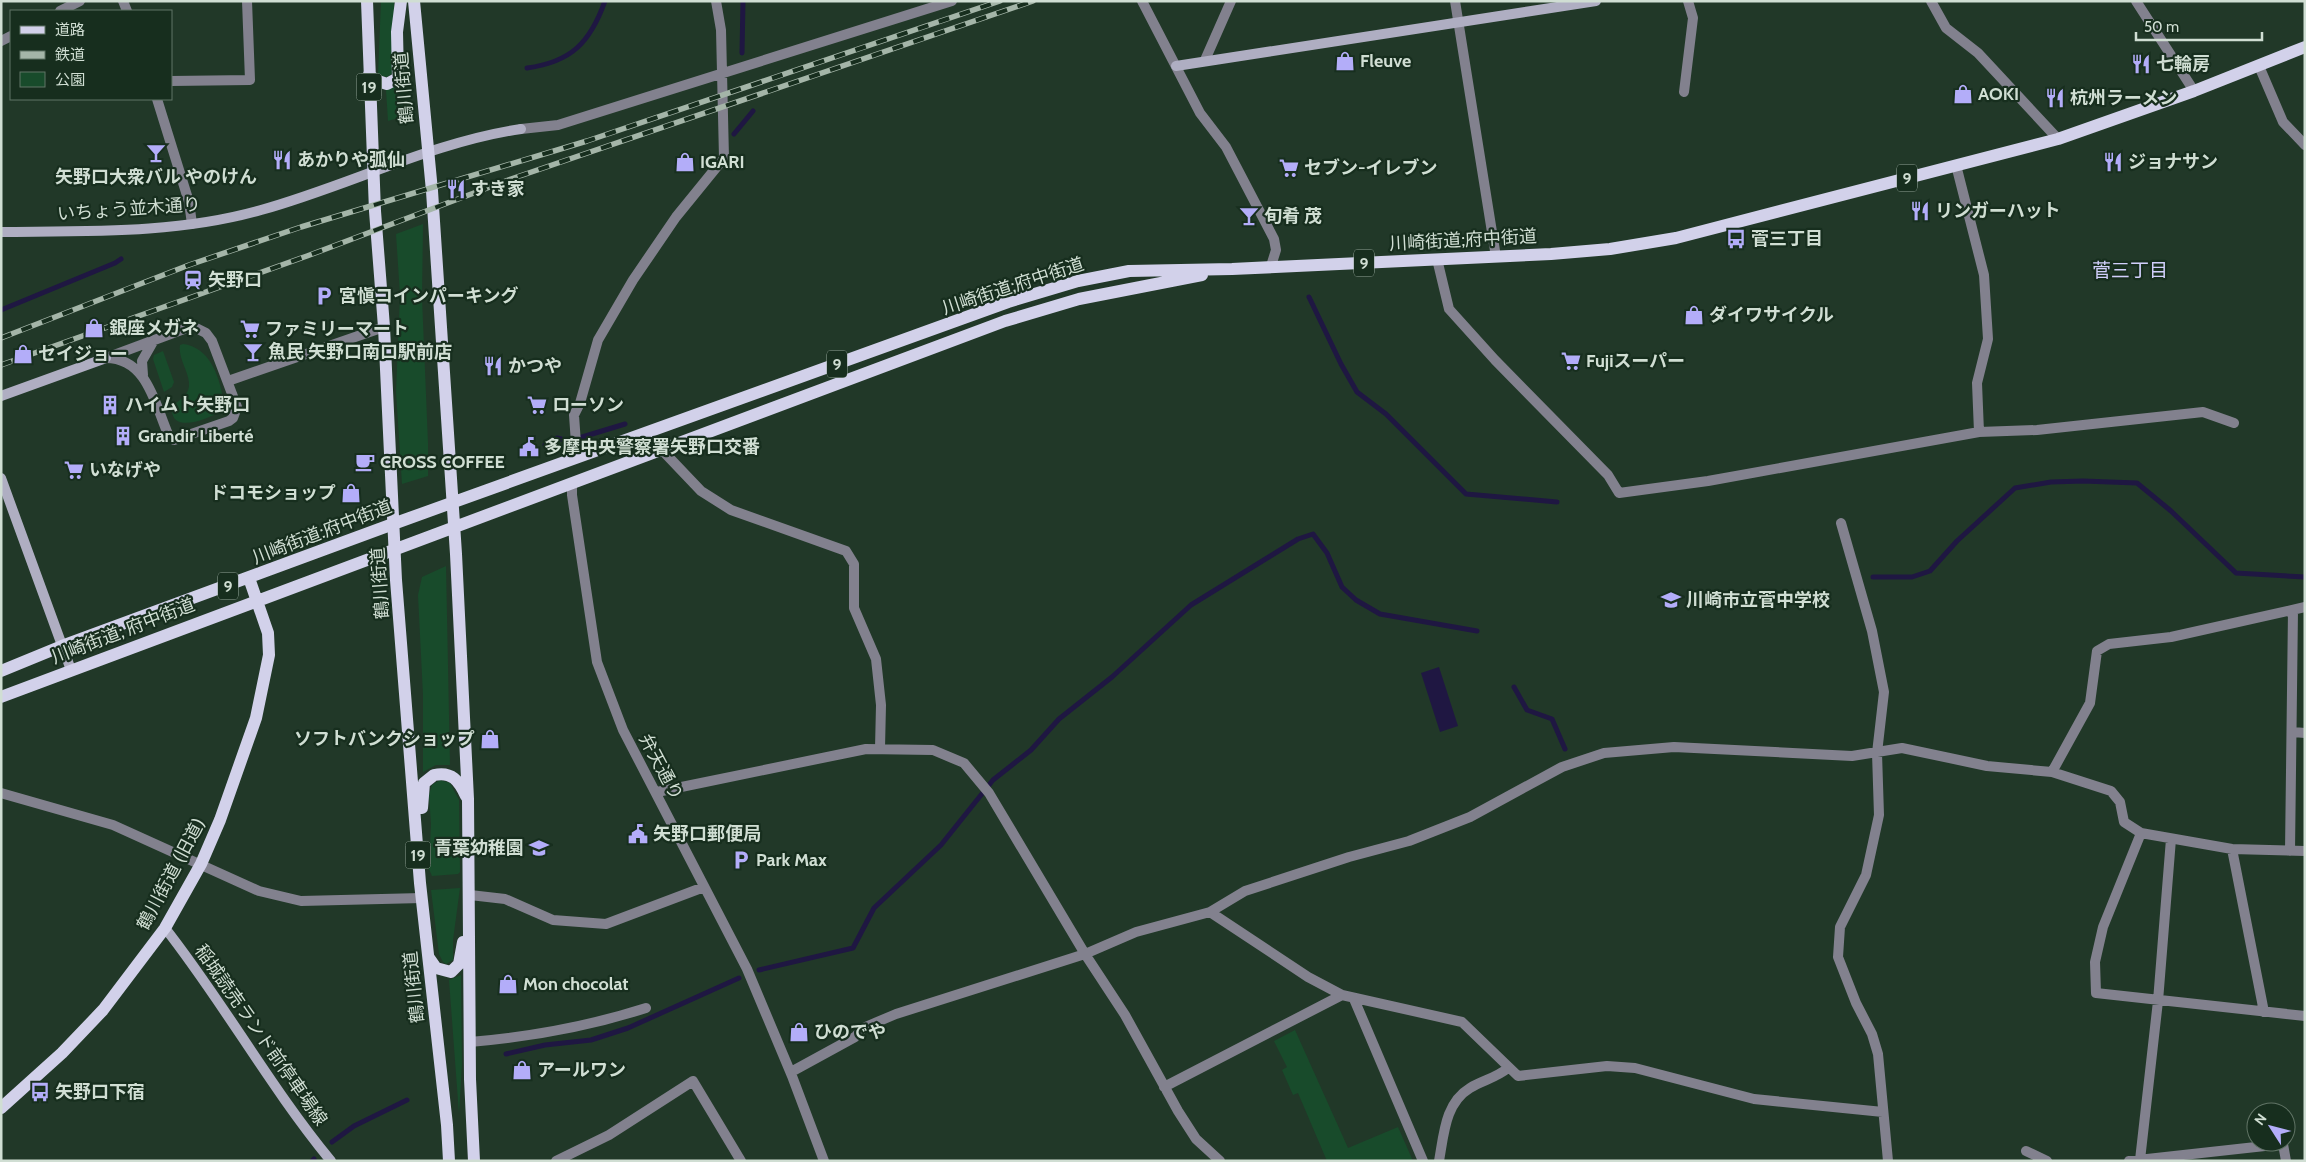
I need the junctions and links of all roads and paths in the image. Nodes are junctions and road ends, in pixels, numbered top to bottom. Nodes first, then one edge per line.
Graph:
1 (80, 1) edge
2 (247, 1) edge
3 (401, 1) edge
4 (414, 1) edge
5 (716, 1) edge
6 (952, 1) edge
7 (1142, 1) edge
8 (1231, 1) edge
9 (1456, 1) edge
10 (1596, 1) edge
11 (1688, 1) edge
12 (1931, 1) edge
13 (2136, 1) edge
14 (368, 4) edge
15 (62, 10) edge
16 (1459, 21) junction
17 (2305, 47) edge
18 (1205, 60) junction
19 (1176, 66) junction
20 (2259, 66) junction
21 (368, 74) junction
22 (721, 76) junction
23 (172, 81) edge
24 (2194, 91) junction
25 (1684, 92) dead end
26 (156, 100) edge
27 (2058, 139) junction
28 (2305, 145) edge
29 (428, 153) junction
30 (1956, 165) junction
31 (374, 173) junction
32 (192, 224) junction
33 (1, 232) edge
34 (1496, 257) junction
35 (1437, 259) junction
36 (1271, 266) junction
37 (1232, 269) junction
38 (384, 327) junction
39 (155, 339) junction
40 (106, 358) junction
41 (143, 376) junction
42 (228, 380) junction
43 (1, 396) edge
44 (2234, 423) dead end
45 (1979, 432) junction
46 (662, 449) junction
47 (576, 458) junction
48 (1, 478) edge
49 (572, 482) junction
50 (452, 503) junction
51 (1841, 523) dead end
52 (393, 524) junction
53 (454, 527) junction
54 (395, 549) junction
55 (249, 578) junction
56 (256, 600) junction
57 (2305, 607) edge
58 (2293, 610) junction
59 (62, 646) junction
60 (71, 670) junction
61 (1, 671) edge
62 (1, 697) edge
63 (2293, 732) junction
64 (2305, 733) edge
65 (880, 748) junction
66 (1877, 753) junction
67 (2052, 772) junction
68 (657, 792) junction
69 (1, 793) edge
70 (468, 800) junction
71 (2141, 833) junction
72 (2171, 839) junction
73 (2232, 849) junction
74 (2290, 851) junction
75 (2305, 851) edge
76 (201, 864) junction
77 (420, 873) junction
78 (704, 887) junction
79 (470, 895) junction
80 (422, 898) junction
81 (1210, 912) junction
82 (165, 928) junction
83 (1085, 954) junction
84 (428, 956) junction
85 (1342, 996) junction
86 (1354, 999) junction
87 (2158, 1001) junction
88 (646, 1008) dead end
89 (2264, 1012) junction
90 (2305, 1016) edge
91 (470, 1042) junction
92 (1508, 1068) junction
93 (791, 1072) junction
94 (1164, 1087) junction
95 (1, 1108) edge
96 (1883, 1112) junction
97 (2026, 1151) dead end
98 (2178, 1158) edge
99 (2135, 1160) edge
100 (331, 1161) edge
101 (449, 1161) edge
102 (474, 1161) edge
103 (556, 1161) edge
104 (741, 1161) edge
105 (824, 1161) edge
106 (1220, 1161) edge
107 (1423, 1161) edge
108 (1439, 1161) edge
109 (1888, 1161) edge
110 (2047, 1161) edge
111 (2286, 1161) edge

1 - 15 street
2 - 23 street
3 - 21 main road, 19
4 - 29 main road, 鶴川街道
5 - 22 street
6 - 22 street
7 - 19 street
8 - 18 street
9 - 16 street
10 - 16 street
11 - 25 street
12 - 27 street
13 - 24 street
14 - 21 main road, 鶴川街道 / 19
16 - 18 street
16 - 34 street
17 - 20 main road, 川崎街道;府中街道 / 9
18 - 19 street
19 - 36 street
20 - 24 main road, 川崎街道;府中街道 / 9
20 - 28 street
21 - 31 main road, 鶴川街道 / 19
22 - 29 street, いちょう並木通り
22 - 47 street
24 - 27 main road, 川崎街道;府中街道 / 9
26 - 32 street
27 - 30 main road, 川崎街道;府中街道 / 9
29 - 31 street, いちょう並木通り
29 - 50 main road, 鶴川街道
30 - 34 main road, 川崎街道;府中街道 / 9
30 - 45 street
31 - 32 street, いちょう並木通り
31 - 38 main road, 鶴川街道 / 19
32 - 33 street, いちょう並木通り
34 - 35 main road, 川崎街道;府中街道 / 9
35 - 36 main road, 川崎街道;府中街道 / 9
35 - 45 street
36 - 37 main road, 川崎街道;府中街道 / 9
37 - 46 main road, 9
37 - 47 main road, 川崎街道;府中街道 / 9
38 - 42 street
38 - 52 main road, 鶴川街道 / 19
39 - 40 street
39 - 41 street
39 - 42 street
40 - 41 street
40 - 43 street
41 - 42 street
44 - 45 street
46 - 49 main road, 9
46 - 65 street
47 - 50 main road, 川崎街道;府中街道 / 9
48 - 59 street
49 - 53 main road, 9
49 - 68 street, 弁天通り
50 - 52 main road, 川崎街道:府中街道 / 9
50 - 53 main road, 鶴川街道
51 - 66 street
52 - 54 main road, 鶴川街道 / 19
52 - 55 main road, 川崎街道:府中街道 / 9
53 - 54 main road, 川崎街道; 府中街道 / 9
53 - 70 main road, 鶴川街道
54 - 56 main road, 川崎街道; 府中街道 / 9
54 - 77 main road, 鶴川街道 / 19
55 - 56 main road, 鶴川街道 (旧道)
55 - 59 main road, 川崎街道:府中街道 / 9
56 - 60 main road, 川崎街道; 府中街道 / 9
56 - 76 main road, 鶴川街道 (旧道)
57 - 58 street
58 - 63 street
58 - 67 street
59 - 60 street
59 - 61 main road, 9
60 - 62 main road, 川崎街道; 府中街道 / 9
63 - 64 street
63 - 74 street
65 - 68 street
65 - 83 street
66 - 67 street
66 - 81 street
66 - 96 street
67 - 71 street
68 - 78 street, 弁天通り
69 - 76 street
70 - 77 main road
70 - 79 main road, 鶴川街道
71 - 72 street
71 - 87 street
72 - 73 street
72 - 87 street
73 - 74 street
73 - 89 street
74 - 75 street
76 - 80 street
76 - 82 main road, 鶴川街道 (旧道)
77 - 80 main road, 鶴川街道 / 19
78 - 79 street
78 - 93 street, 弁天通り
79 - 84 main road
79 - 91 main road, 鶴川街道
80 - 84 main road, 鶴川街道 / 19
81 - 83 street
81 - 85 street
82 - 95 main road, 鶴川街道 (旧道)
82 - 100 street, 稲城読売ランド前停車場線
83 - 93 street
83 - 94 street
84 - 101 main road, 鶴川街道 / 19
85 - 86 street
85 - 94 street
86 - 92 street
86 - 107 street
87 - 89 street
87 - 99 street
88 - 91 street
89 - 90 street
91 - 102 main road, 鶴川街道
92 - 96 street
92 - 108 street
93 - 105 street, 弁天通り
94 - 106 street
96 - 109 street
97 - 110 street
98 - 99 street
98 - 111 street
103 - 104 street

